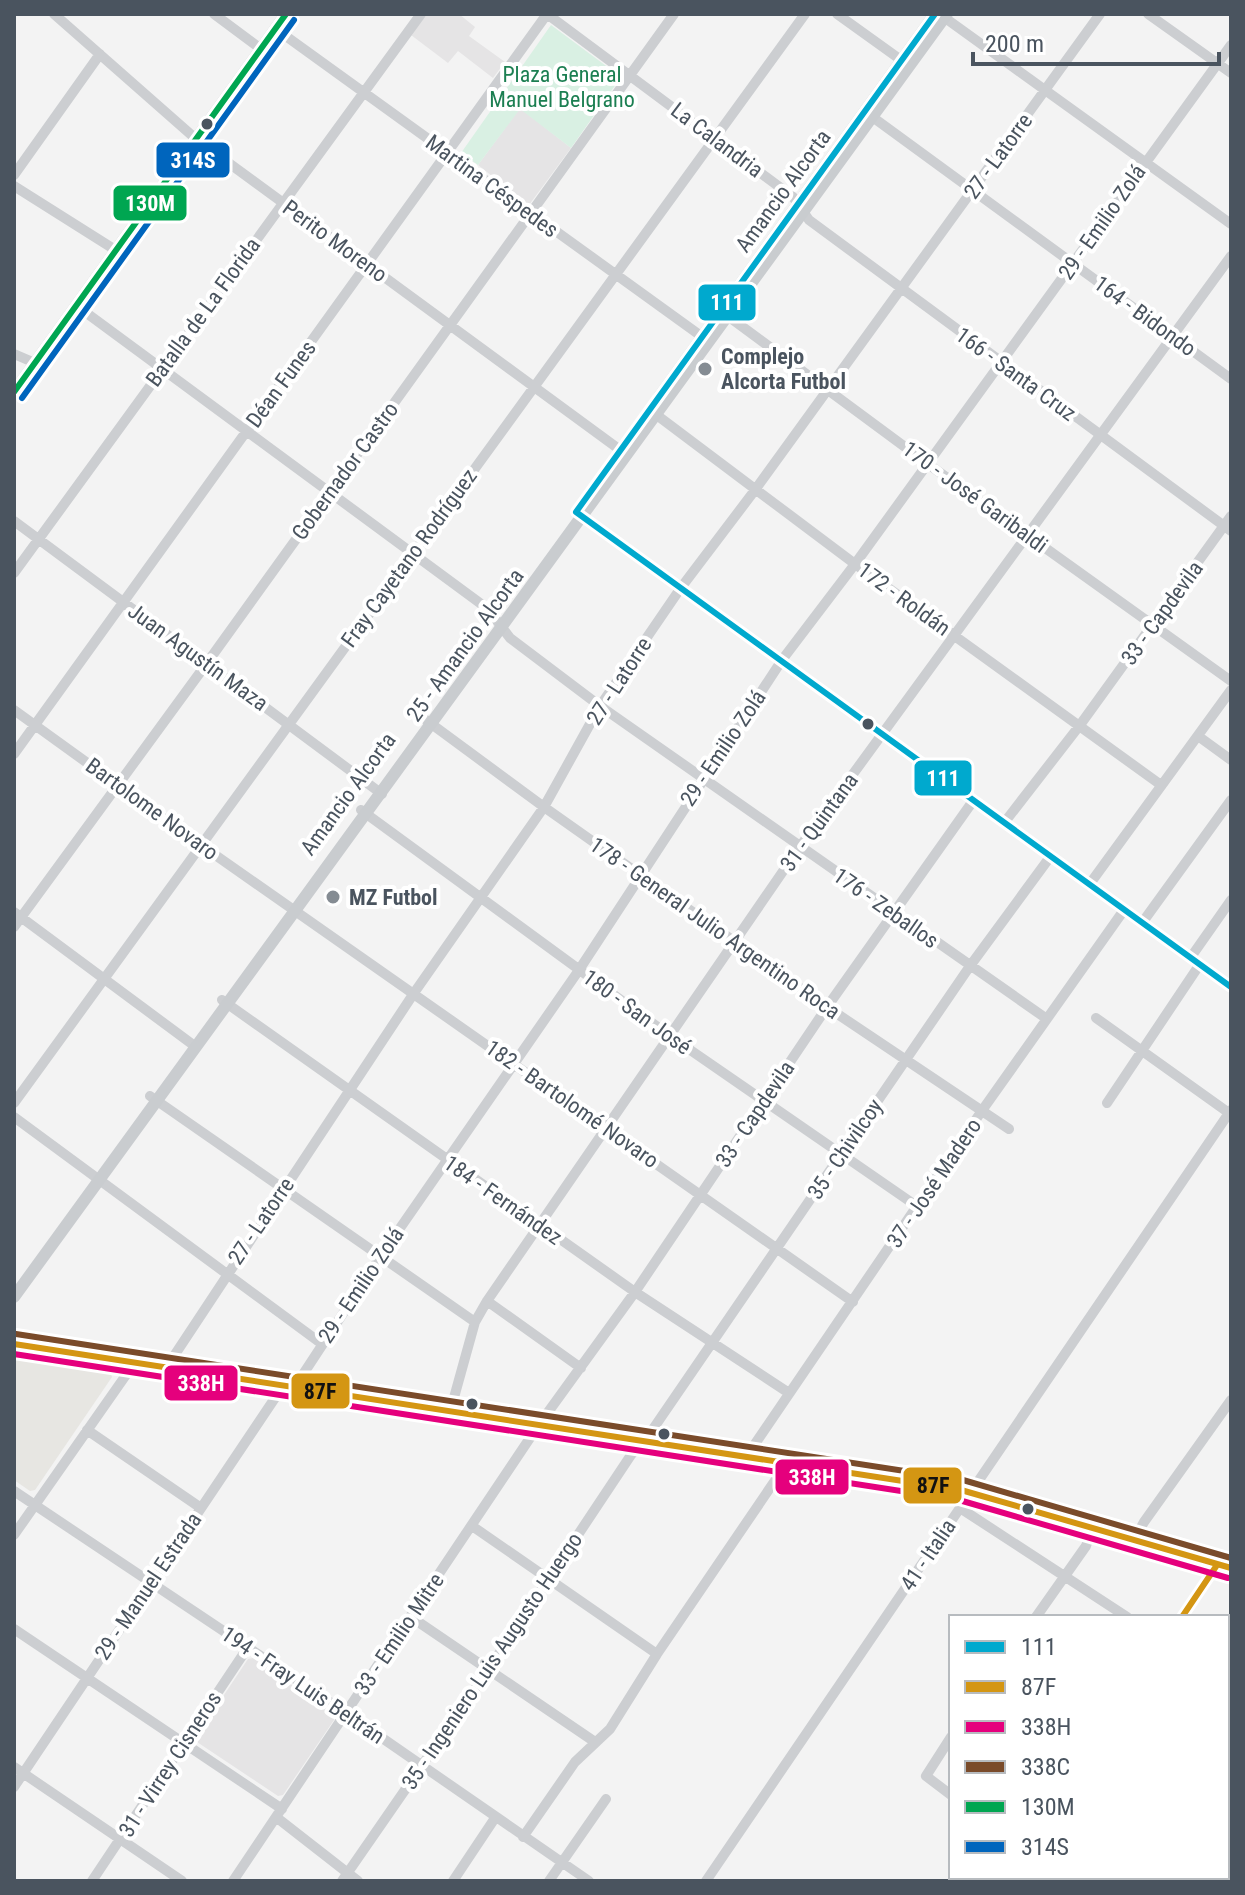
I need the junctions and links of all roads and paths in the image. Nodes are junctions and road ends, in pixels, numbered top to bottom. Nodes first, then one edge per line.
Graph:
1 (54, 14) edge
2 (214, 14) edge
3 (286, 14) edge
4 (421, 14) edge
5 (547, 14) edge
6 (674, 14) edge
7 (805, 14) edge
8 (837, 14) edge
9 (1100, 14) edge
10 (1148, 14) edge
11 (942, 15) edge
12 (276, 29) junction
13 (1231, 45) edge
14 (261, 49) junction
15 (100, 54) junction
16 (906, 64) junction
17 (1218, 64) junction
18 (1231, 73) edge
19 (630, 75) junction
20 (1045, 90) junction
21 (364, 93) junction
22 (869, 115) junction
23 (715, 137) junction
24 (196, 139) junction
25 (447, 153) junction
26 (1145, 162) junction
27 (14, 175) edge
28 (14, 186) edge
29 (973, 190) junction
30 (283, 203) junction
31 (800, 209) junction
32 (530, 214) junction
33 (1231, 224) edge
34 (117, 251) junction
35 (1231, 256) edge
36 (367, 264) junction
37 (1072, 265) junction
38 (616, 276) junction
39 (901, 290) junction
40 (77, 306) junction
41 (725, 314) junction
42 (450, 325) junction
43 (1172, 336) junction
44 (706, 340) junction
45 (14, 354) edge
46 (35, 363) junction
47 (1001, 364) junction
48 (162, 369) junction
49 (1231, 379) edge
50 (534, 387) junction
51 (827, 389) junction
52 (14, 392) edge
53 (653, 413) junction
54 (247, 431) junction
55 (1101, 435) junction
56 (624, 453) junction
57 (928, 464) junction
58 (755, 490) junction
59 (330, 492) junction
60 (579, 514) junction
61 (14, 521) edge
62 (1229, 524) edge
63 (1028, 536) junction
64 (39, 539) junction
65 (414, 553) junction
66 (855, 564) junction
67 (14, 573) edge
68 (680, 589) junction
69 (123, 602) junction
70 (1154, 624) junction
71 (500, 626) junction
72 (954, 635) junction
73 (782, 660) junction
74 (207, 663) junction
75 (1231, 681) edge
76 (1231, 690) edge
77 (600, 706) junction
78 (14, 710) edge
79 (429, 722) junction
80 (289, 724) junction
81 (35, 725) junction
82 (1080, 725) junction
83 (883, 733) junction
84 (1198, 736) junction
85 (14, 754) edge
86 (1231, 760) edge
87 (702, 778) junction
88 (117, 784) junction
89 (1161, 785) junction
90 (379, 791) junction
91 (1231, 800) edge
92 (973, 801) junction
93 (544, 807) junction
94 (363, 812) junction
95 (1004, 823) junction
96 (201, 845) junction
97 (799, 848) junction
98 (1050, 857) junction
99 (640, 875) junction
100 (1089, 885) junction
101 (479, 899) junction
102 (1231, 900) edge
103 (293, 908) junction
104 (1124, 910) junction
105 (895, 913) junction
106 (16, 919) edge
107 (1142, 923) junction
108 (735, 940) junction
109 (1196, 961) junction
110 (970, 966) junction
111 (579, 970) junction
112 (105, 978) junction
113 (1231, 987) edge
114 (414, 993) junction
115 (225, 1002) junction
116 (827, 1007) junction
117 (1096, 1018) dead end
118 (1047, 1019) junction
119 (670, 1036) junction
120 (193, 1045) junction
121 (1141, 1051) junction
122 (905, 1061) junction
123 (515, 1064) junction
124 (349, 1090) junction
125 (153, 1098) junction
126 (764, 1101) junction
127 (14, 1103) edge
128 (1107, 1103) dead end
129 (1230, 1111) edge
130 (981, 1112) junction
131 (14, 1117) edge
132 (606, 1128) junction
133 (1009, 1129) dead end
134 (840, 1154) junction
135 (447, 1161) junction
136 (96, 1178) junction
137 (283, 1189) junction
138 (701, 1195) junction
139 (918, 1207) junction
140 (541, 1226) junction
141 (777, 1249) junction
142 (380, 1257) junction
143 (226, 1275) junction
144 (14, 1284) edge
145 (635, 1292) junction
146 (14, 1297) edge
147 (487, 1301) junction
148 (853, 1302) junction
149 (475, 1322) junction
150 (711, 1343) junction
151 (14, 1344) edge
152 (322, 1344) junction
153 (130, 1363) junction
154 (166, 1368) junction
155 (581, 1368) junction
156 (289, 1387) junction
157 (789, 1393) junction
158 (1231, 1400) edge
159 (450, 1412) junction
160 (538, 1426) junction
161 (87, 1430) junction
162 (642, 1442) junction
163 (746, 1457) junction
164 (787, 1463) junction
165 (14, 1491) edge
166 (971, 1492) junction
167 (34, 1505) junction
168 (201, 1508) junction
169 (960, 1508) junction
170 (472, 1526) junction
171 (1092, 1528) junction
172 (14, 1535) edge
173 (1134, 1540) junction
174 (1217, 1565) junction
175 (1231, 1568) edge
176 (1065, 1576) junction
177 (549, 1578) junction
178 (150, 1583) junction
179 (1037, 1615) edge
180 (1124, 1615) edge
181 (1183, 1615) edge
182 (411, 1617) junction
183 (14, 1629) edge
184 (248, 1647) junction
185 (657, 1654) junction
186 (488, 1670) junction
187 (87, 1676) junction
188 (346, 1713) junction
189 (949, 1740) edge
190 (182, 1742) junction
191 (595, 1742) junction
192 (421, 1766) junction
193 (19, 1770) edge
194 (14, 1787) edge
195 (949, 1793) edge
196 (606, 1799) dead end
197 (279, 1813) junction
198 (495, 1818) junction
199 (523, 1837) junction
200 (120, 1839) junction
201 (562, 1863) junction
202 (345, 1877) edge
203 (92, 1881) edge
204 (182, 1881) edge
205 (233, 1881) edge
206 (358, 1881) edge
207 (453, 1881) edge
208 (549, 1881) edge
209 (589, 1881) edge
210 (706, 1881) edge

1 - 15 street, Perito Moreno
2 - 14 street
3 - 12 main road
4 - 21 street, Batalla de La Florida
5 - 19 street, La Calandria
5 - 25 street, Déan Funes
6 - 19 street, Gobernador Castro
7 - 23 street, Fray Cayetano Rodríguez
8 - 16 street
9 - 20 street, 27 - Latorre
10 - 17 street
11 - 16 main road
11 - 20 street
12 - 14 main road
12 - 21 street, Martina Céspedes
13 - 17 street, 29 - Emilio Zolá
14 - 24 main road
15 - 24 street, Perito Moreno
15 - 27 street
16 - 22 main road
17 - 18 street
17 - 26 street, 29 - Emilio Zolá
19 - 23 street, La Calandria
19 - 32 street, Gobernador Castro
20 - 26 street
20 - 29 street, 27 - Latorre
21 - 25 street, Martina Céspedes
21 - 30 street, Batalla de La Florida
22 - 29 street, 164 - Bidondo
22 - 31 main road
23 - 31 street, La Calandria
23 - 38 street, Fray Cayetano Rodríguez
24 - 30 street, Perito Moreno
24 - 34 main road
25 - 32 street, Martina Céspedes
25 - 36 street, Déan Funes
26 - 33 street
26 - 37 street, 29 - Emilio Zolá
28 - 34 street
29 - 37 street, 164 - Bidondo
29 - 39 street, 27 - Latorre
30 - 36 street, Perito Moreno
30 - 48 street, Batalla de La Florida
31 - 39 street, 166 - Santa Cruz
31 - 41 main road, Amancio Alcorta
32 - 38 street, Martina Céspedes
32 - 42 street, Gobernador Castro
34 - 40 main road
35 - 43 street, 31 - Quintana
36 - 42 street, Perito Moreno
36 - 54 street, Déan Funes
37 - 43 street, 164 - Bidondo
37 - 47 street, 29 - Emilio Zolá
38 - 44 street, Martina Céspedes
38 - 50 street, Fray Cayetano Rodríguez
39 - 47 street, 166 - Santa Cruz
39 - 51 street, 27 - Latorre
40 - 46 main road
40 - 48 street, 176 - Zeballos
41 - 44 main road
41 - 51 street, 170 - José Garibaldi
42 - 50 street, Perito Moreno
42 - 59 street, Gobernador Castro
43 - 49 street, 164 - Bidondo
43 - 55 street, 31 - Quintana
44 - 53 main road
45 - 46 street
46 - 52 main road
47 - 55 street, 166 - Santa Cruz
47 - 57 street, 29 - Emilio Zolá
48 - 54 street, 176 - Zeballos
48 - 64 street, Batalla de La Florida
50 - 56 street, Perito Moreno
50 - 65 street, Fray Cayetano Rodríguez
51 - 57 street, 170 - José Garibaldi
51 - 58 street, 27 - Latorre
53 - 56 main road, Amancio Alcorta
53 - 58 street, 172 - Roldán
54 - 59 street, 176 - Zeballos
54 - 69 street, Déan Funes
55 - 62 street, 166 - Santa Cruz
55 - 63 street, 31 - Quintana
56 - 60 main road, Amancio Alcorta
57 - 63 street, 170 - José Garibaldi
57 - 66 street, 29 - Emilio Zolá
58 - 66 street, 172 - Roldán
58 - 68 street, 27 - Latorre
59 - 65 street, 176 - Zeballos
59 - 74 street, Gobernador Castro
60 - 68 street
60 - 71 main road, Amancio Alcorta
61 - 64 street, Juan Agustín Maza
62 - 70 street, 33 - Capdevila
63 - 70 street, 170 - José Garibaldi
63 - 72 street, 31 - Quintana
64 - 67 street, Batalla de La Florida
64 - 69 street, Juan Agustín Maza
65 - 71 street, 176 - Zeballos
65 - 80 street, Fray Cayetano Rodríguez
66 - 72 street, 172 - Roldán
66 - 73 street, 29 - Emilio Zolá
68 - 73 street
68 - 77 street, 27 - Latorre
69 - 74 street, Juan Agustín Maza
69 - 81 street, Déan Funes
70 - 75 street, 170 - José Garibaldi
70 - 82 street, 33 - Capdevila
71 - 77 street, 176 - Zeballos
71 - 79 main road, Amancio Alcorta
72 - 82 street, 172 - Roldán
72 - 83 street, 31 - Quintana
73 - 83 street
73 - 87 street, 29 - Emilio Zolá
74 - 80 street, Juan Agustín Maza
74 - 88 street, Gobernador Castro
76 - 84 street
77 - 87 street, 176 - Zeballos
77 - 93 street, 27 - Latorre
78 - 81 street, Bartolome Novaro
79 - 90 main road, Amancio Alcorta
79 - 93 street, 178 - General Julio Argentino Roca
80 - 90 street, Juan Agustín Maza
80 - 96 street, Fray Cayetano Rodríguez
81 - 85 street, Déan Funes
81 - 88 street, Bartolome Novaro
82 - 89 street, 172 - Roldán
82 - 95 street, 33 - Capdevila
83 - 92 street
83 - 97 street, 31 - Quintana
84 - 86 street
84 - 89 street
87 - 97 street, 176 - Zeballos
87 - 99 street, 29 - Emilio Zolá
88 - 96 street, Bartolome Novaro
88 - 106 street, Gobernador Castro
89 - 100 street
90 - 94 main road, Amancio Alcorta
91 - 107 street
92 - 95 street
92 - 105 street, 33 - Capdevila
93 - 99 street, 178 - General Julio Argentino Roca
93 - 101 street, 27 - Latorre
94 - 101 street, 180 - San José
94 - 103 main road
95 - 98 street
96 - 103 street, Bartolome Novaro
96 - 112 street, Fray Cayetano Rodríguez
97 - 105 street, 176 - Zeballos
97 - 108 street, 31 - Quintana
98 - 100 street
98 - 110 street, 35 - Chivilcoy
99 - 108 street, 178 - General Julio Argentino Roca
99 - 111 street, 29 - Emilio Zolá
100 - 104 street
101 - 111 street, 180 - San José
101 - 114 street, 27 - Latorre
102 - 109 street
103 - 114 street, 182 - Bartolomé Novaro
103 - 115 main road
104 - 107 street
104 - 118 street, 37 - José Madero
105 - 110 street, 176 - Zeballos
105 - 116 street, 33 - Capdevila
106 - 112 street
107 - 109 street
108 - 116 street, 178 - General Julio Argentino Roca
108 - 119 street, 31 - Quintana
109 - 113 street
109 - 121 street
110 - 118 street, 176 - Zeballos
110 - 122 street, 35 - Chivilcoy
111 - 119 street, 180 - San José
111 - 123 street, 29 - Emilio Zolá
112 - 120 street
112 - 127 street, Fray Cayetano Rodríguez
114 - 123 street, 182 - Bartolomé Novaro
114 - 124 street, 27 - Latorre
115 - 120 main road
115 - 124 street, 184 - Fernández
116 - 122 street, 178 - General Julio Argentino Roca
116 - 126 street, 33 - Capdevila
117 - 121 street
118 - 130 street, 37 - José Madero
119 - 126 street, 180 - San José
119 - 132 street, 31 - Quintana
120 - 125 main road
121 - 128 street
121 - 129 street
122 - 130 street, 178 - General Julio Argentino Roca
122 - 134 street, 35 - Chivilcoy
123 - 132 street, 182 - Bartolomé Novaro
123 - 135 street, 29 - Emilio Zolá
124 - 135 street, 184 - Fernández
124 - 137 street, 27 - Latorre
125 - 136 main road
125 - 137 street
126 - 134 street, 180 - San José
126 - 138 street, 33 - Capdevila
129 - 166 street, 41 - Italia
130 - 133 street, 178 - General Julio Argentino Roca
130 - 139 street, 37 - José Madero
131 - 136 street
132 - 138 street, 182 - Bartolomé Novaro
132 - 140 street, 31 - Quintana
134 - 139 street, 180 - San José
134 - 141 street, 35 - Chivilcoy
135 - 140 street, 184 - Fernández
135 - 142 street, 29 - Emilio Zolá
136 - 143 street
136 - 144 main road
136 - 146 main road
137 - 142 street
137 - 143 street, 27 - Latorre
138 - 141 street, 182 - Bartolomé Novaro
138 - 145 street, 33 - Capdevila
139 - 148 street, 37 - José Madero
140 - 145 street, 184 - Fernández
140 - 147 street, 31 - Quintana
141 - 148 street, 182 - Bartolomé Novaro
141 - 150 street, 35 - Chivilcoy
142 - 149 street
142 - 152 street, 29 - Emilio Zolá
143 - 152 street
143 - 154 street, 27 - Latorre
145 - 150 street, 184 - Fernández
145 - 155 street, 33 - Capdevila
147 - 149 street, 31 - Quintana
147 - 155 street
148 - 157 street, 37 - José Madero
149 - 159 street, 31 - Quintana
150 - 157 street, 184 - Fernández
150 - 162 street, 35 - Chivilcoy
151 - 153 main road
152 - 156 street, 29 - Emilio Zolá
153 - 154 main road
153 - 161 street
154 - 156 main road
155 - 160 street, 33 - Capdevila
156 - 159 main road
156 - 168 street, 29 - Manuel Estrada
157 - 163 street, 37 - José Madero
158 - 173 street
159 - 160 main road
160 - 162 main road
160 - 170 street, 33 - Emilio Mitre
161 - 167 street
161 - 168 street
162 - 163 main road
162 - 177 street, 35 - Ingeniero Luis Augusto Huergo
163 - 164 main road
164 - 166 main road
164 - 185 street
165 - 167 street, 194 - Fray Luis Beltrán
166 - 169 street, 41 - Italia
166 - 171 main road
167 - 172 street
167 - 178 street, 194 - Fray Luis Beltrán
168 - 178 street, 29 - Manuel Estrada
169 - 176 street
169 - 210 street, 41 - Italia
170 - 177 street
170 - 182 street, 33 - Emilio Mitre
171 - 173 main road
171 - 176 street
173 - 174 main road
174 - 175 main road
174 - 181 street
176 - 179 street
176 - 180 street
177 - 185 street
177 - 186 street, 35 - Ingeniero Luis Augusto Huergo
178 - 184 street, 194 - Fray Luis Beltrán
178 - 187 street, 29 - Manuel Estrada
182 - 186 street
182 - 188 street, 33 - Emilio Mitre
183 - 187 street
184 - 188 street, 194 - Fray Luis Beltrán
184 - 190 street, 31 - Virrey Cisneros
185 - 191 street
186 - 191 street
186 - 192 street, 35 - Ingeniero Luis Augusto Huergo
187 - 190 street
187 - 193 street, 29 - Manuel Estrada
188 - 192 street, 194 - Fray Luis Beltrán
188 - 197 street, 33 - Emilio Mitre
189 - 195 street
190 - 197 street
190 - 200 street, 31 - Virrey Cisneros
191 - 199 street
192 - 198 street, 194 - Fray Luis Beltrán
192 - 202 street, 35 - Ingeniero Luis Augusto Huergo
193 - 194 street, 29 - Manuel Estrada
193 - 200 street
196 - 201 street
197 - 202 street
197 - 205 street, 33 - Emilio Mitre
198 - 199 street, 194 - Fray Luis Beltrán
198 - 207 street
199 - 201 street, 194 - Fray Luis Beltrán
200 - 203 street, 31 - Virrey Cisneros
200 - 204 street
201 - 208 street
201 - 209 street, 194 - Fray Luis Beltrán
202 - 206 street

